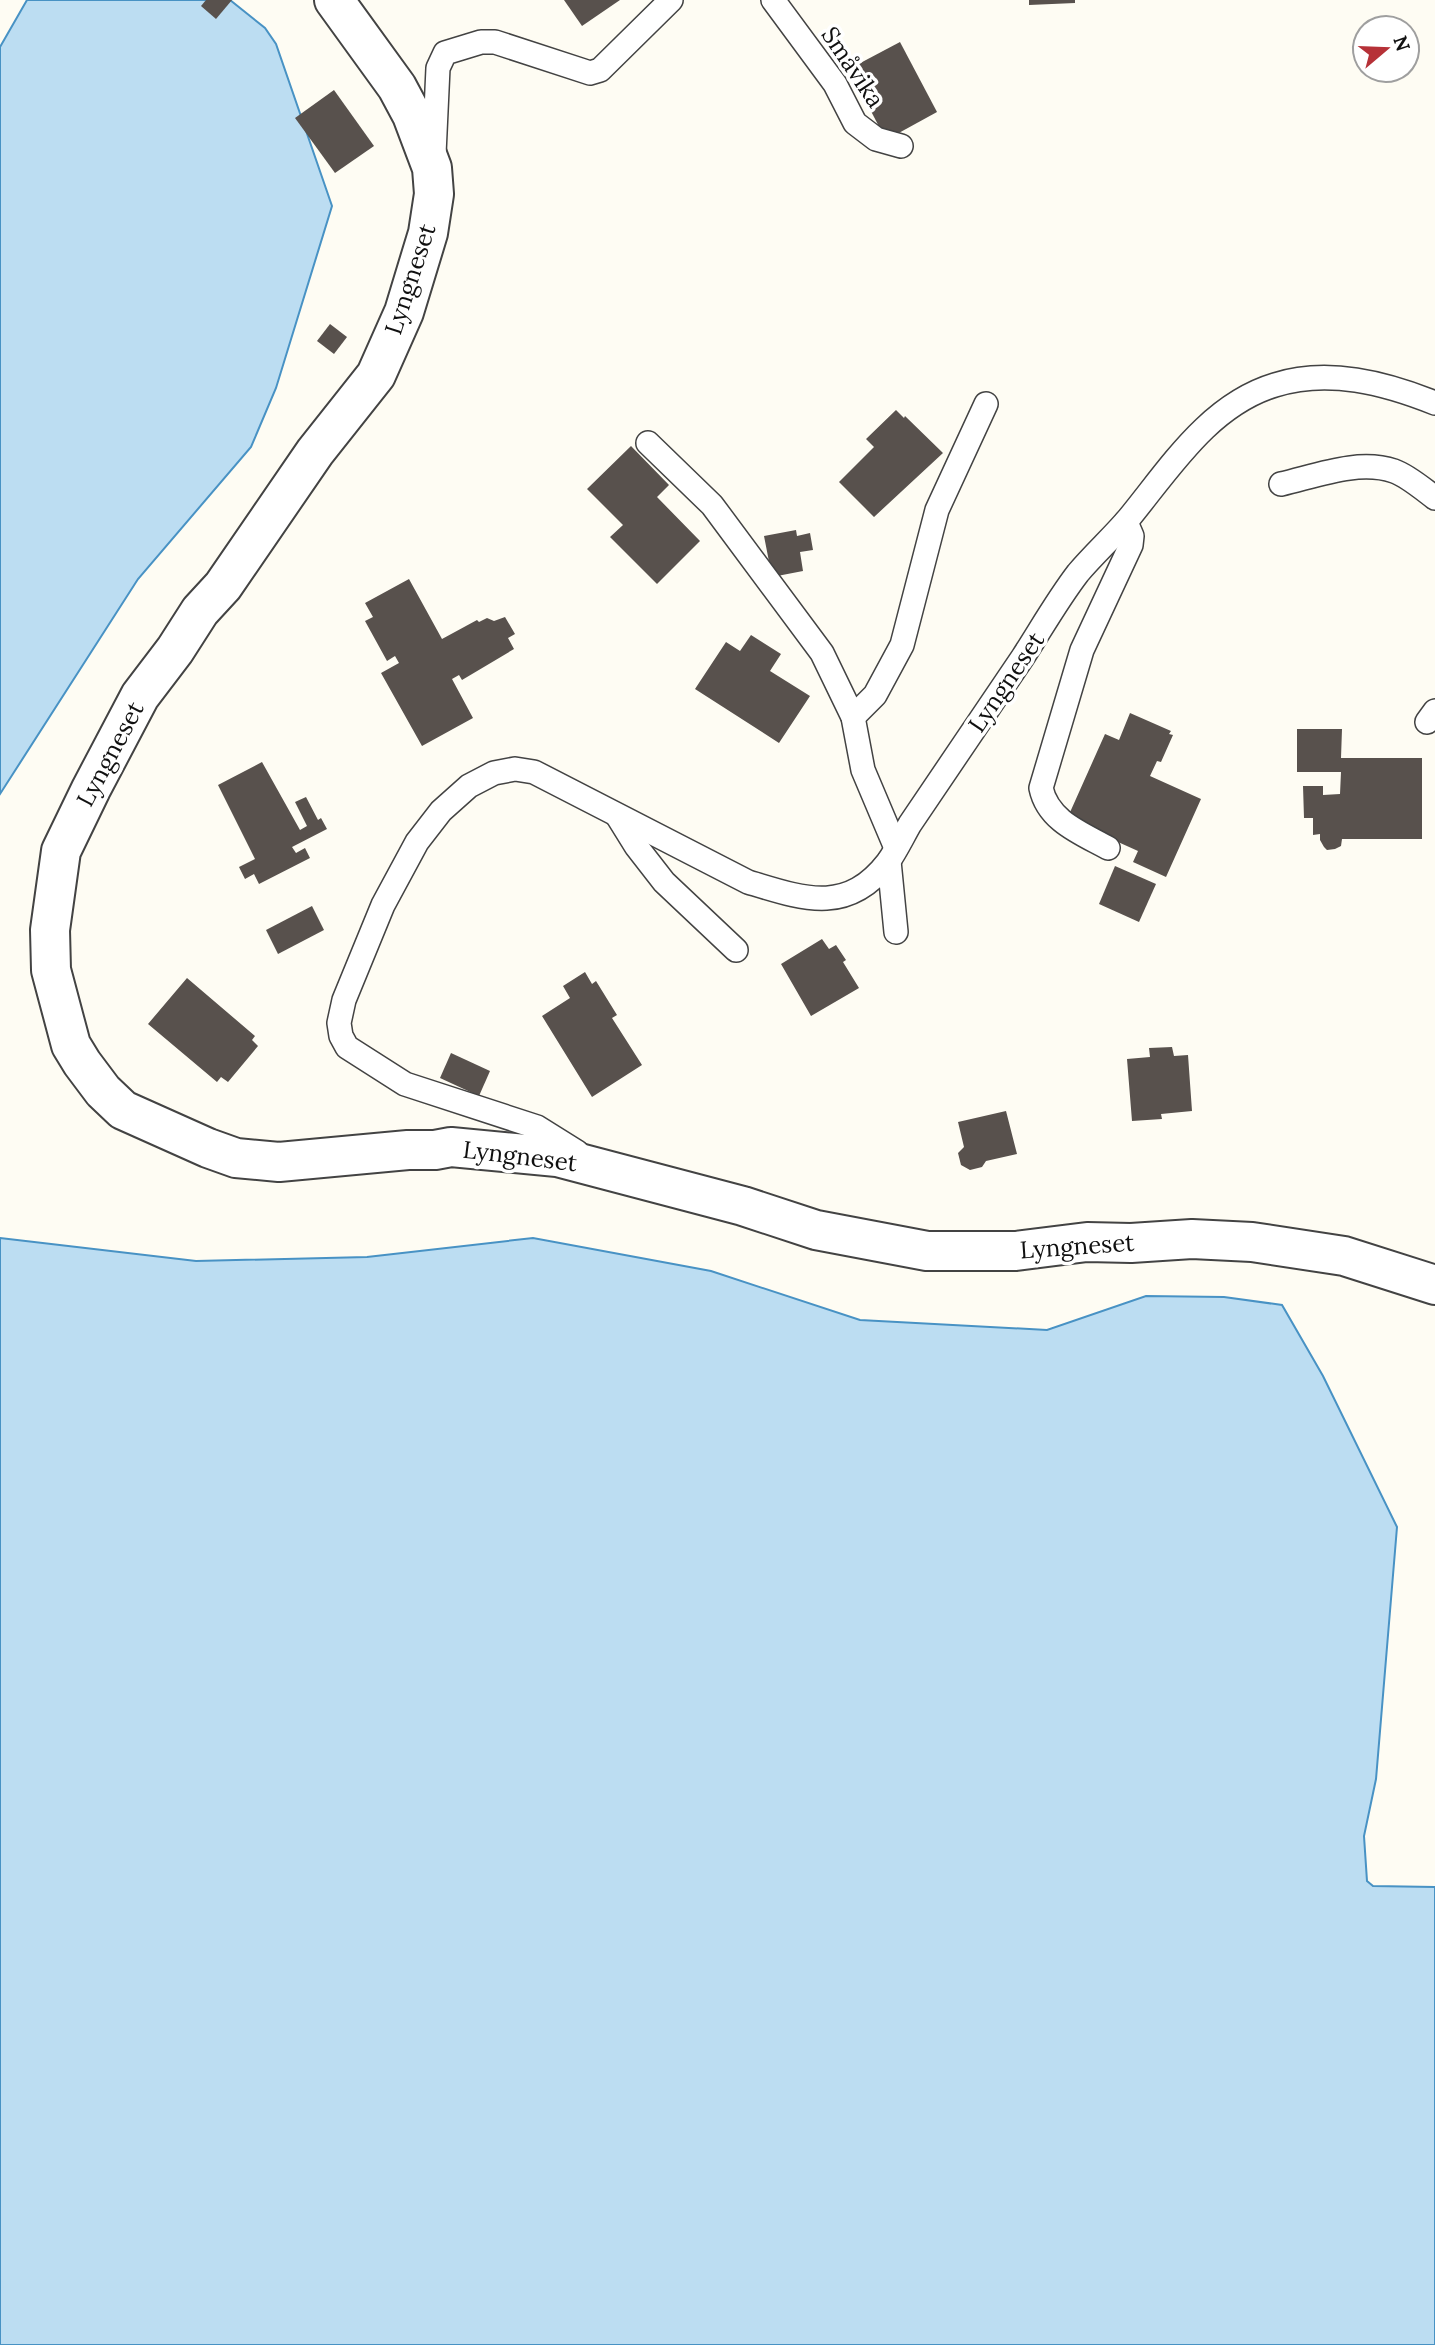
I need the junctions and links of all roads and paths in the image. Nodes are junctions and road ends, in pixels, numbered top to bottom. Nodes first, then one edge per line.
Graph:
1 (334, 0) edge
2 (671, 0) edge
3 (774, 0) edge
4 (901, 146) dead end
5 (432, 168) junction
6 (1435, 402) edge
7 (986, 404) dead end
8 (648, 443) dead end
9 (1281, 484) dead end
10 (1435, 498) edge
11 (1126, 522) junction
12 (853, 716) junction
13 (618, 817) junction
14 (1108, 848) dead end
15 (892, 855) junction
16 (896, 932) dead end
17 (736, 950) dead end
18 (598, 1167) junction
19 (1435, 1285) edge

1 - 5 street, Lyngneset
2 - 5 lane
3 - 4 lane, Småvika
5 - 18 street, Lyngneset
6 - 11 lane, Lyngneset
7 - 12 lane
8 - 12 lane
9 - 10 lane
11 - 14 lane, Lyngneset
11 - 15 lane, Lyngneset
12 - 15 lane
13 - 15 lane, Lyngneset
13 - 17 lane, Lyngneset
13 - 18 lane, Lyngneset
15 - 16 lane
18 - 19 street, Lyngneset

